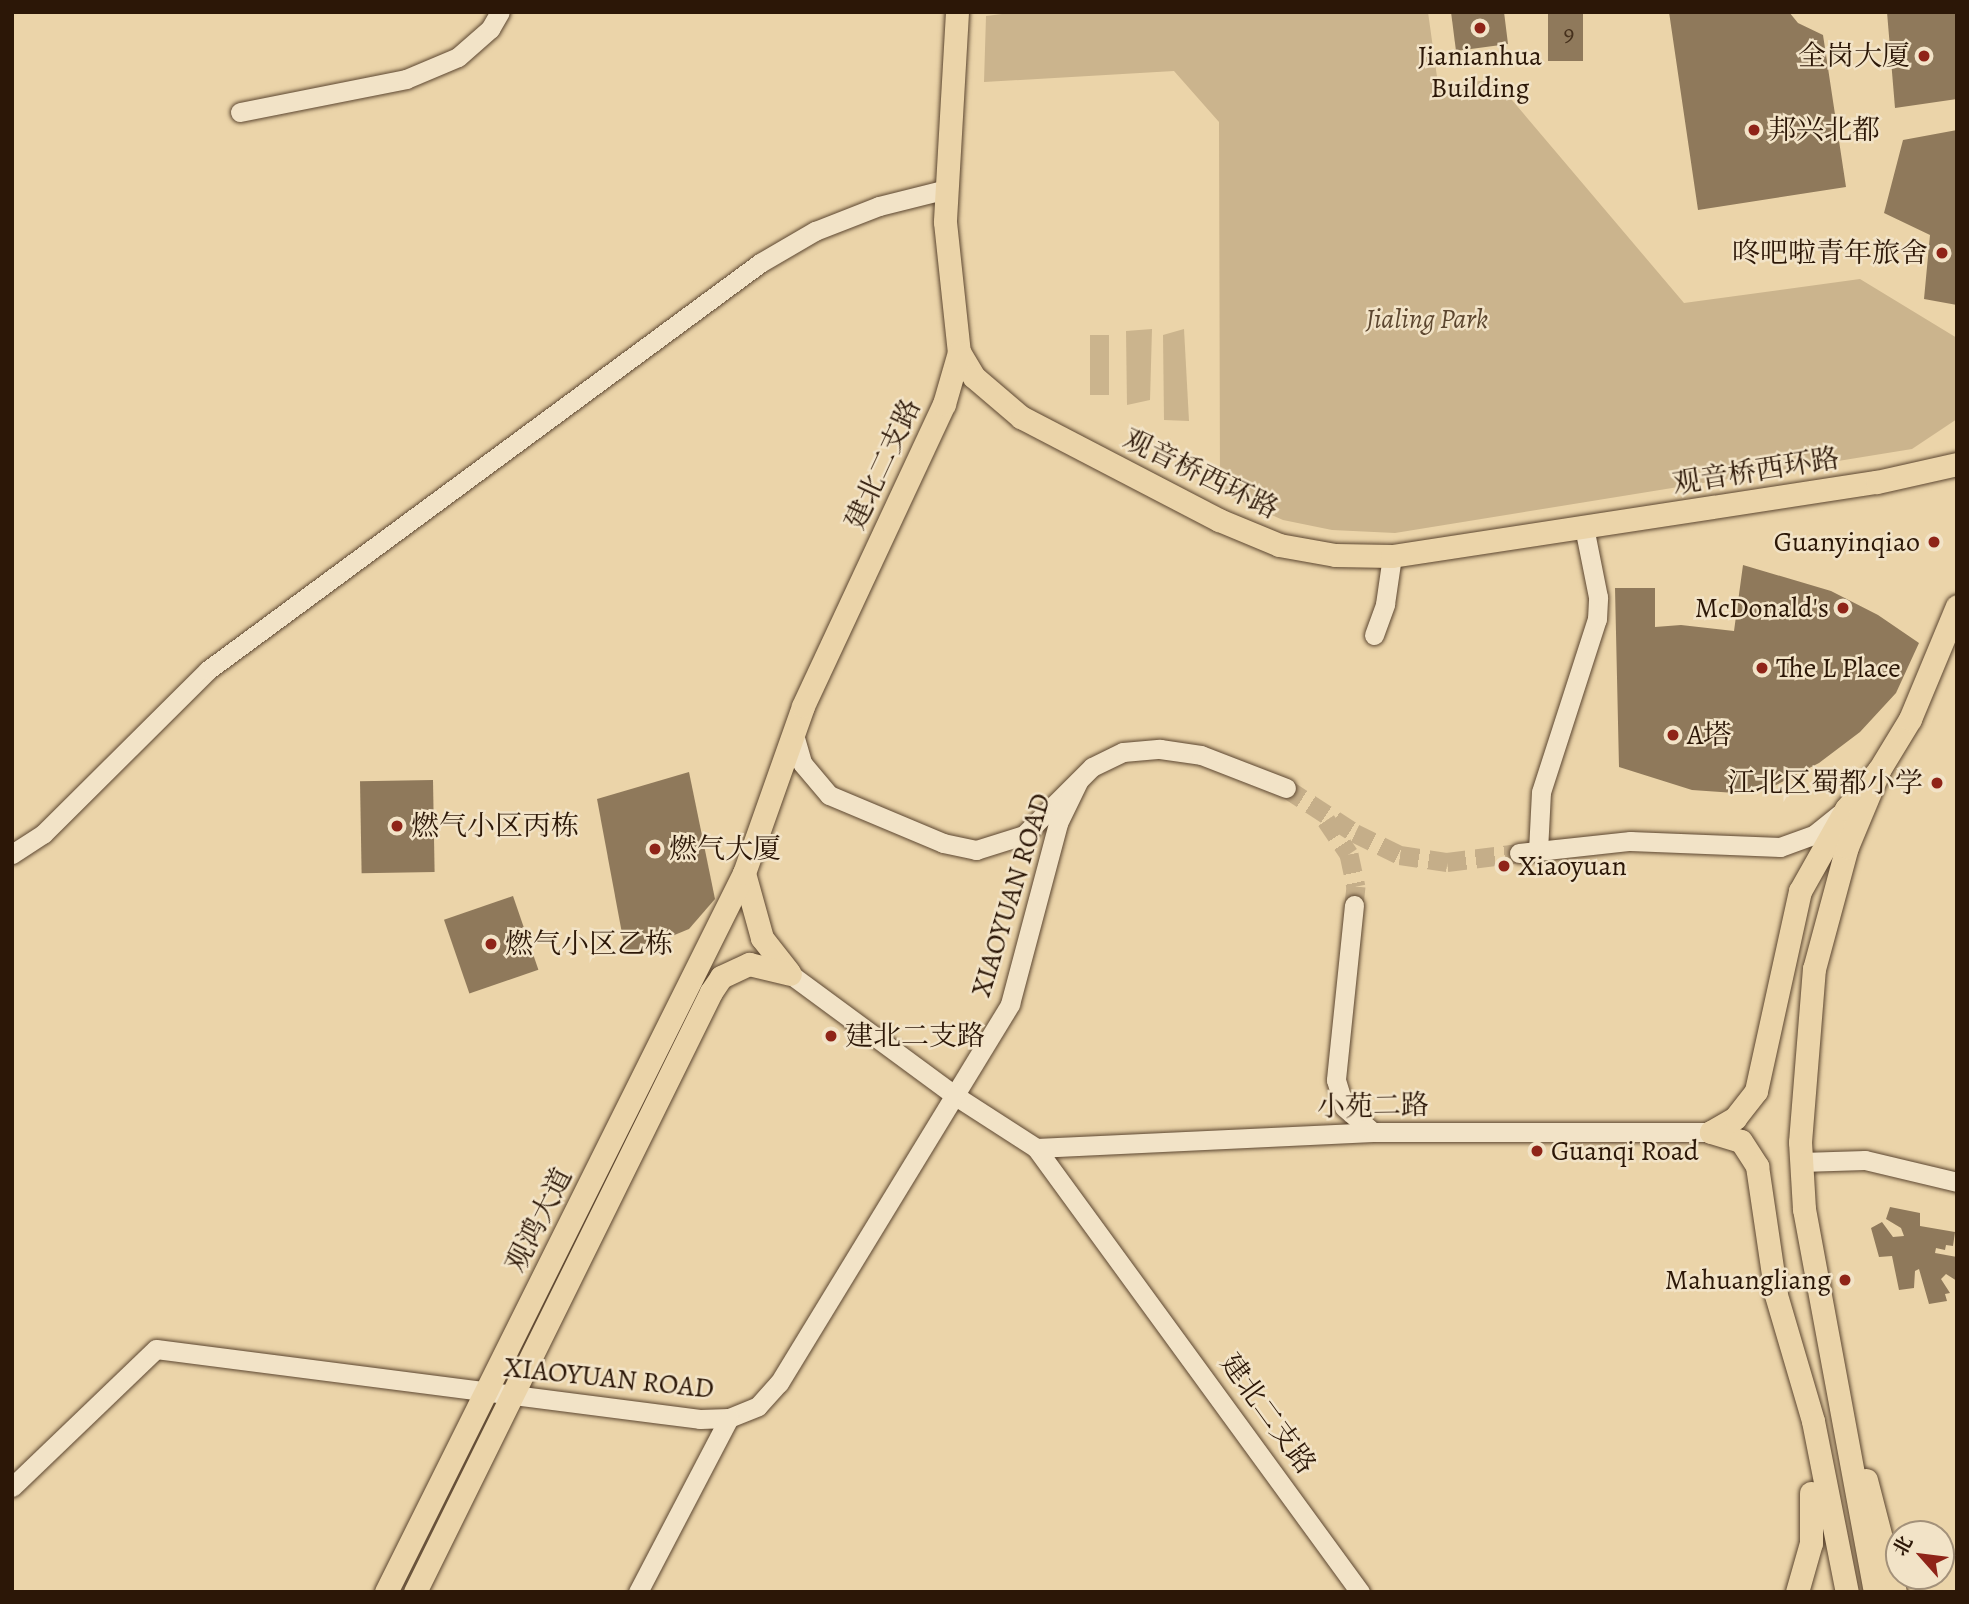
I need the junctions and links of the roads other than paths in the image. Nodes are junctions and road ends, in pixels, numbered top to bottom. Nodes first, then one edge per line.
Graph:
1 (500, 12) edge
2 (957, 12) edge
3 (240, 112) dead end
4 (947, 189) junction
5 (959, 352) junction
6 (1957, 464) edge
7 (1584, 527) junction
8 (1392, 556) junction
9 (1957, 607) edge
10 (1374, 635) dead end
11 (793, 731) junction
12 (1879, 770) junction
13 (1077, 782) junction
14 (1286, 788) tunnel mouth
15 (1846, 809) junction
16 (12, 854) edge
17 (744, 873) junction
18 (1354, 905) tunnel mouth
19 (790, 974) junction
20 (957, 1097) junction
21 (1373, 1132) junction
22 (1711, 1132) junction
23 (1036, 1148) junction
24 (1801, 1162) junction
25 (1957, 1182) edge
26 (1776, 1295) junction
27 (486, 1393) junction
28 (511, 1395) junction
29 (730, 1418) junction
30 (12, 1487) edge
31 (1811, 1493) junction
32 (1871, 1533) junction
33 (1829, 1542) junction
34 (386, 1592) edge
35 (415, 1592) edge
36 (638, 1592) edge
37 (1360, 1592) edge
38 (1797, 1592) edge
39 (1834, 1592) edge
40 (1847, 1592) edge
41 (1875, 1592) edge
42 (1895, 1592) edge

1 - 3 street
2 - 4 main road, 观音桥西环路
4 - 5 main road, 观音桥西环路
4 - 16 street
5 - 8 main road, 观音桥西环路
5 - 11 main road, 建北二支路
6 - 7 main road, 观音桥西环路
7 - 8 main road, 观音桥西环路
7 - 15 street
8 - 10 street
9 - 12 main road
11 - 13 street, XIAOYUAN ROAD
11 - 17 main road, 建北二支路
12 - 15 main road
12 - 24 main road
13 - 14 street, XIAOYUAN ROAD
13 - 20 street, XIAOYUAN ROAD
15 - 22 main road
17 - 19 main road, 建北二支路
17 - 27 main road, 观鸿大道
18 - 21 street
19 - 20 street, 建北二支路
19 - 28 main road, 观鸿大道
20 - 23 street, 建北二支路
20 - 29 street, XIAOYUAN ROAD
21 - 22 street, 小苑二路
21 - 23 street, 小苑二路
22 - 26 main road
23 - 37 street, 建北二支路
24 - 25 street
24 - 32 main road
26 - 31 main road
26 - 33 main road
27 - 28 street, XIAOYUAN ROAD
27 - 30 street, XIAOYUAN ROAD
27 - 34 main road, 观鸿大道
28 - 29 street, XIAOYUAN ROAD
28 - 35 main road, 观鸿大道
29 - 36 street
31 - 33 main road
31 - 38 main road
32 - 41 main road
32 - 42 main road
33 - 39 main road
33 - 40 main road

